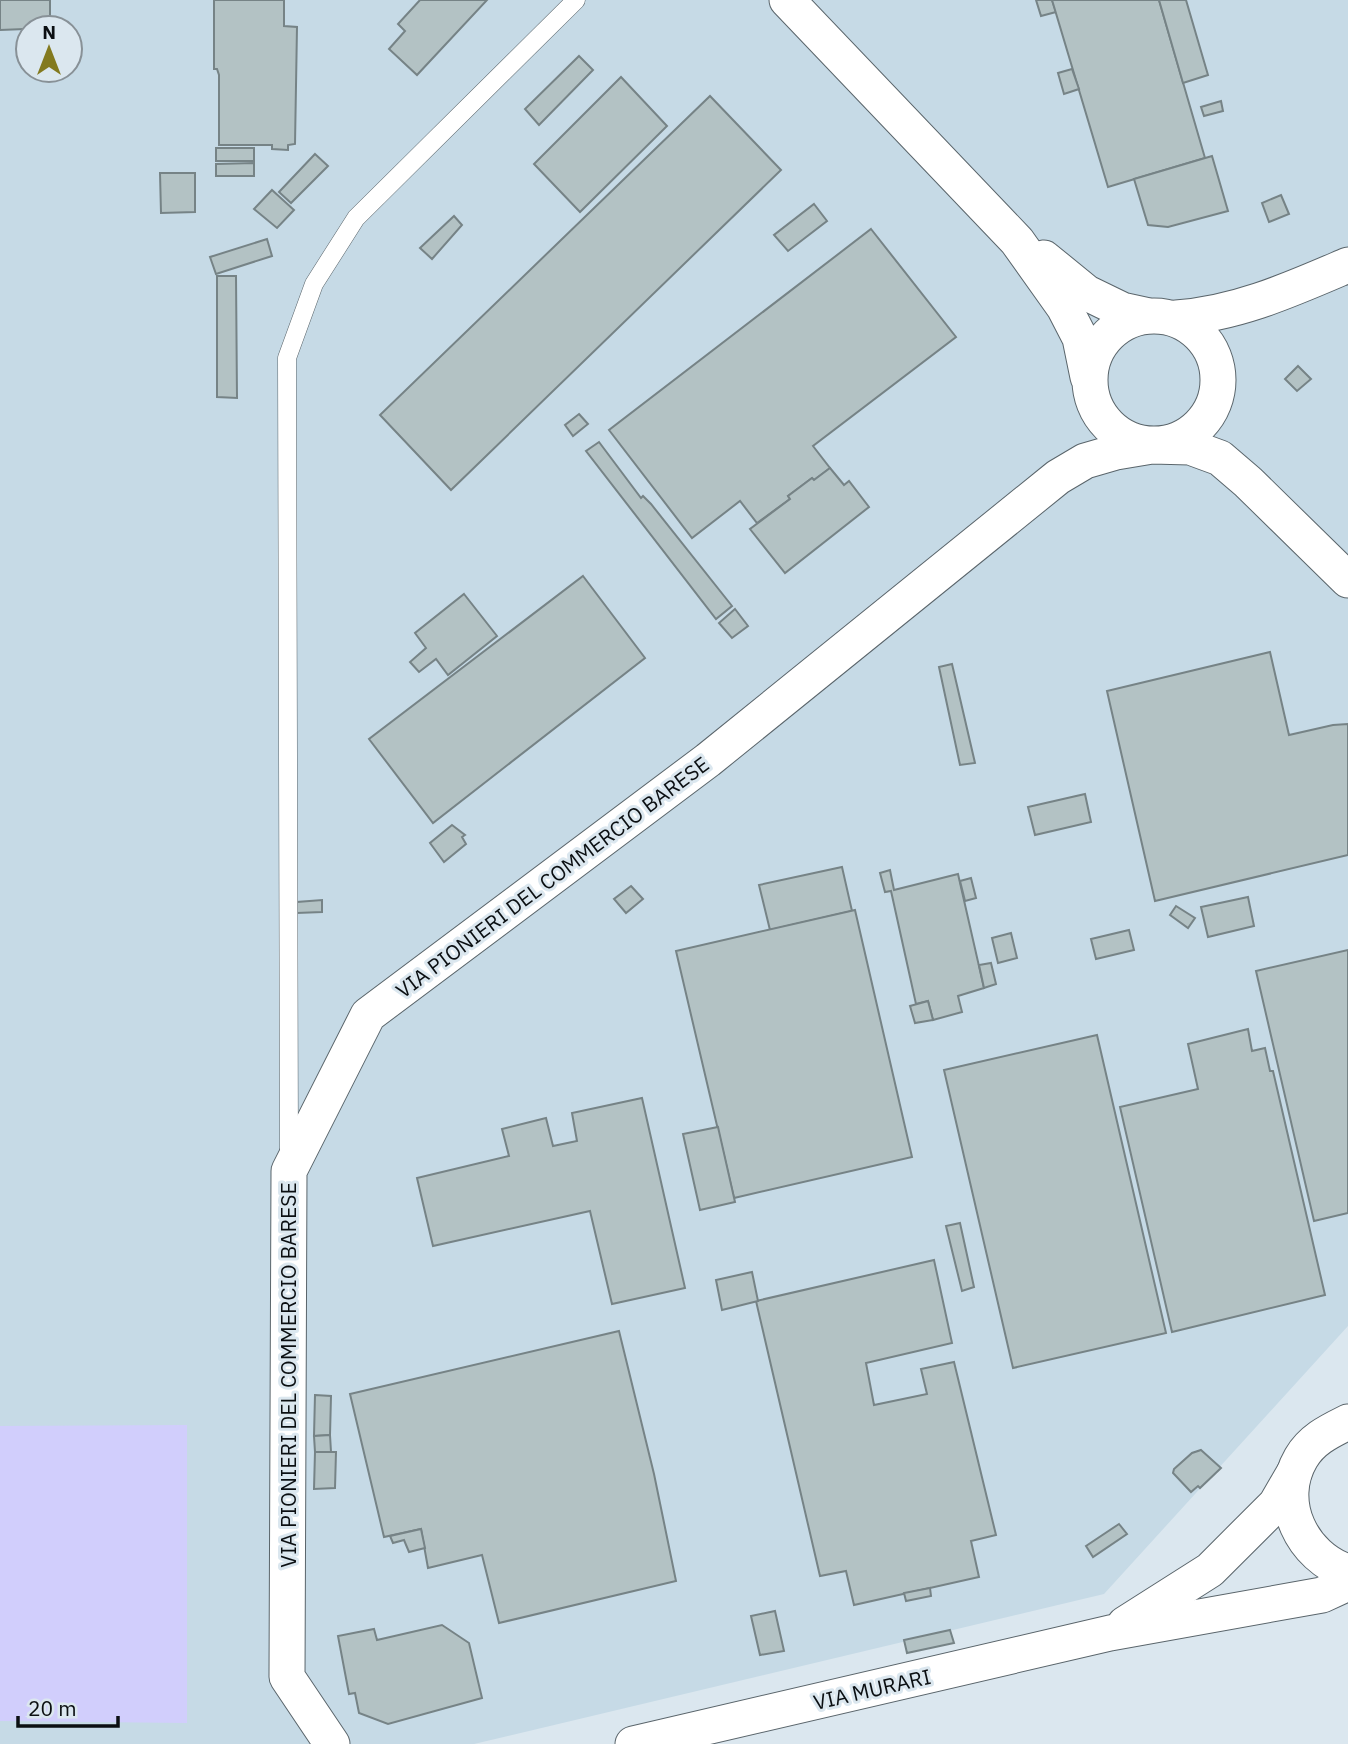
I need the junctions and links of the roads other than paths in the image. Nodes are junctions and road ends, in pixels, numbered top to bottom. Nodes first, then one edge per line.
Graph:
1 (576, 0) edge
2 (787, 0) edge
3 (1017, 241) junction
4 (1348, 265) edge
5 (1161, 317) junction
6 (1088, 377) junction
7 (1152, 446) junction
8 (1348, 580) edge
9 (289, 1171) junction
10 (1348, 1407) edge
11 (1334, 1429) edge
12 (1294, 1473) junction
13 (1348, 1572) edge
14 (1348, 1583) edge
15 (1110, 1633) junction
16 (332, 1744) edge
17 (633, 1744) edge

1 - 9 lane
2 - 3 street
3 - 5 street
3 - 6 street
4 - 5 street
5 - 6 street
5 - 7 street
6 - 7 street
7 - 8 street, VIA PIONIERI DEL COMMERCIO BARESE
7 - 9 street, VIA PIONIERI DEL COMMERCIO BARESE
9 - 16 street, VIA PIONIERI DEL COMMERCIO BARESE
10 - 11 street, VIA MURARI
11 - 12 street, VIA MURARI
12 - 13 street
12 - 15 street, VIA MURARI
14 - 15 street, VIA MURARI
15 - 17 street, VIA MURARI

